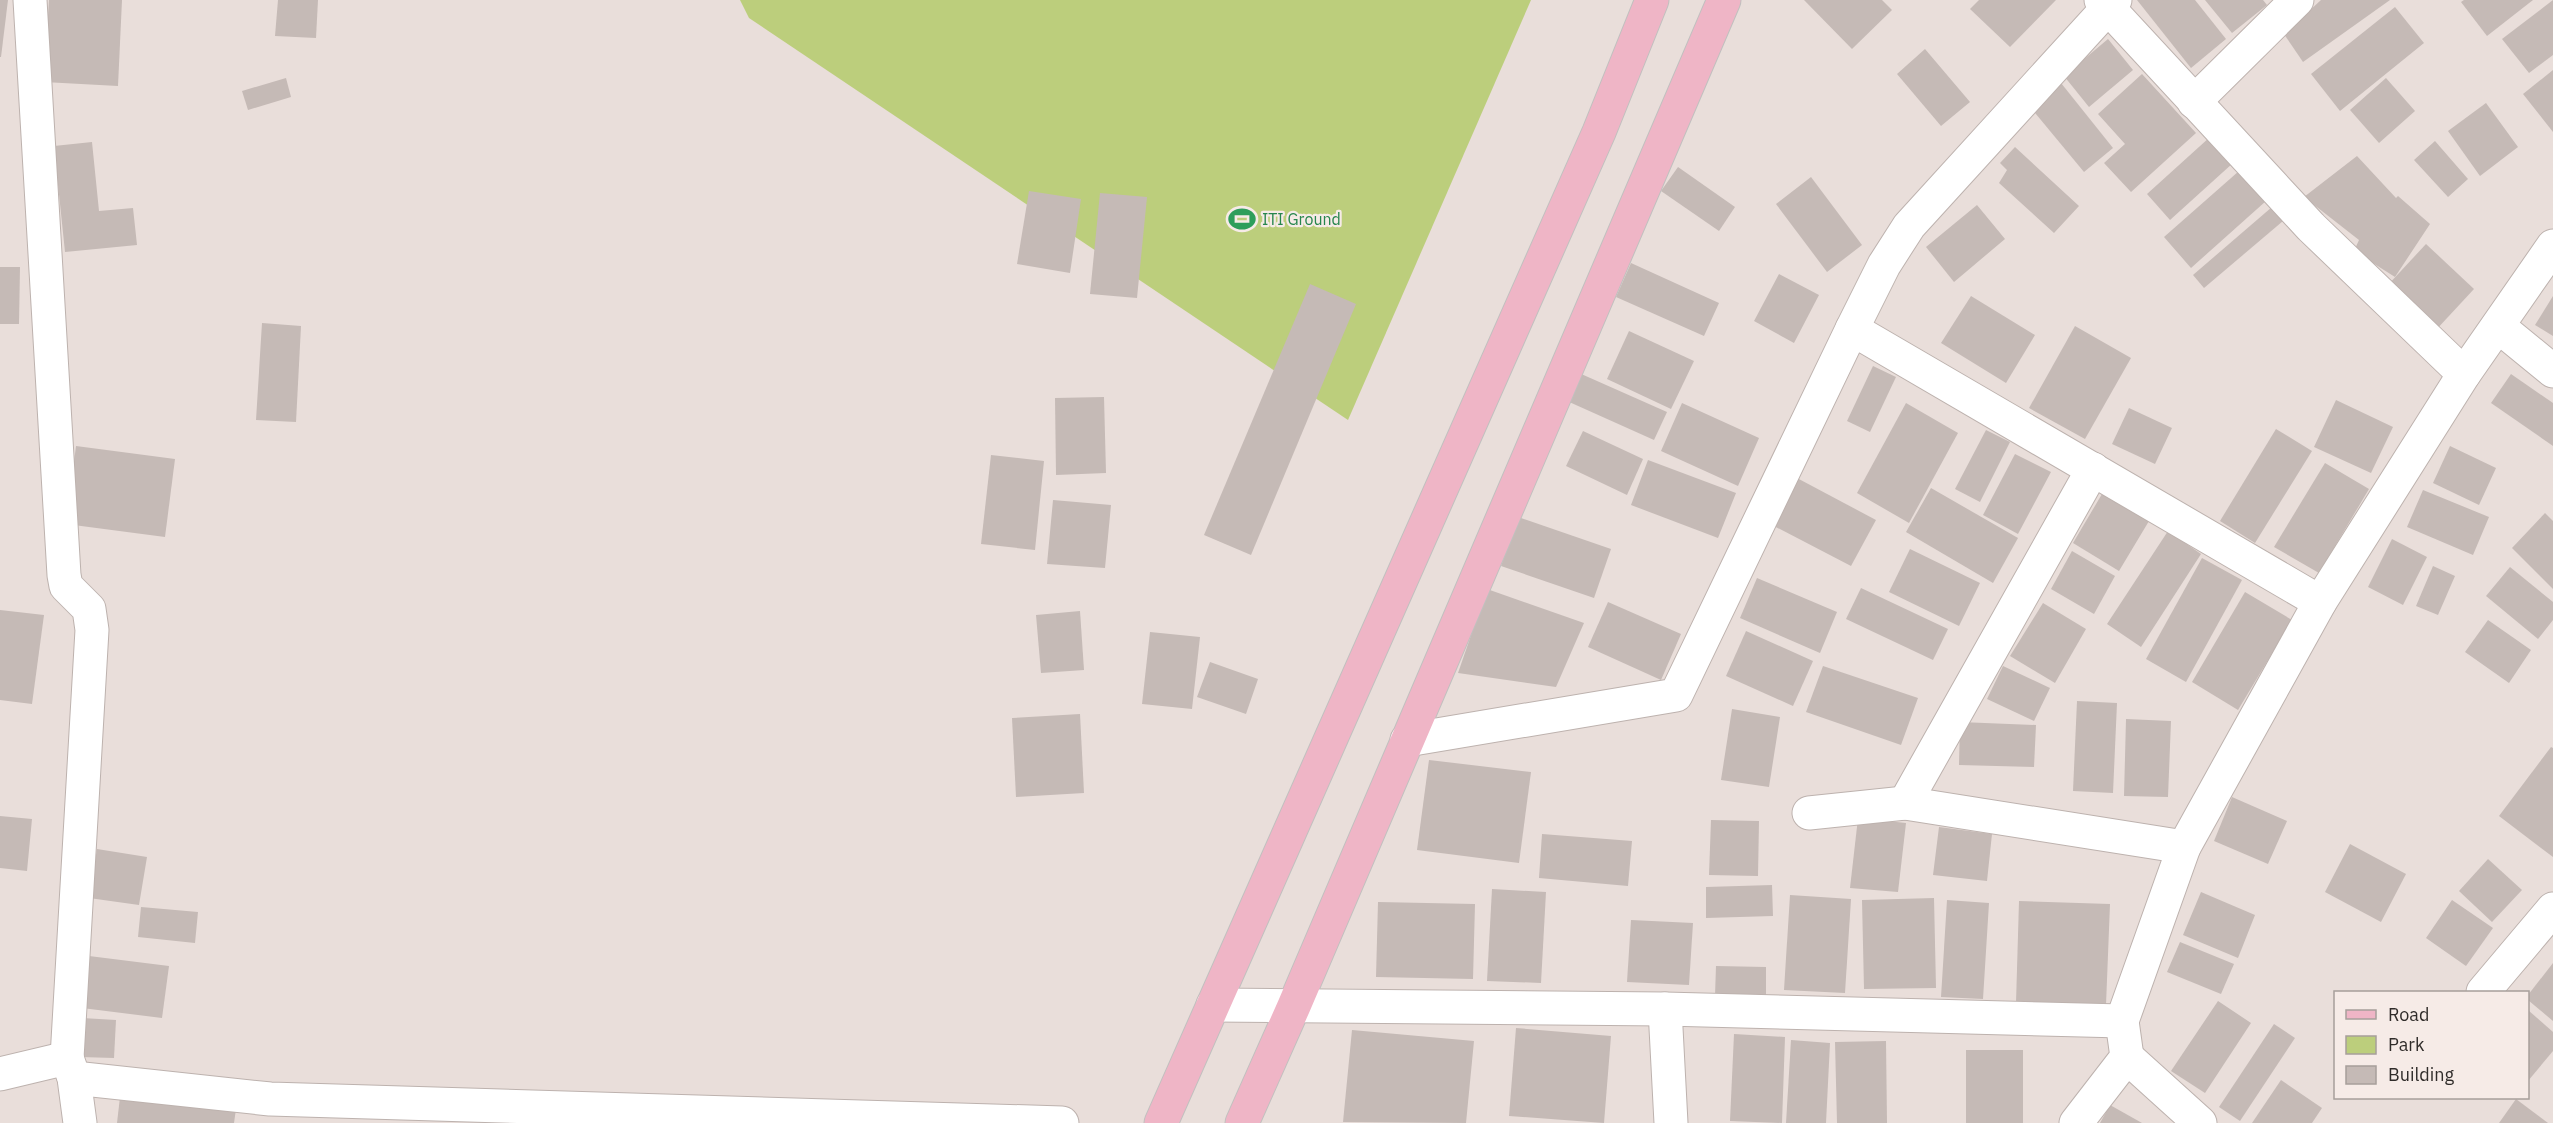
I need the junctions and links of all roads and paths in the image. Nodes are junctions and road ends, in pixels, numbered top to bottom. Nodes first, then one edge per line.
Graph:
1 (30, 0) edge
2 (1652, 0) edge
3 (1724, 0) edge
4 (2297, 0) edge
5 (2108, 2) edge
6 (2194, 102) junction
7 (2553, 246) edge
8 (2498, 326) junction
9 (1852, 329) junction
10 (2553, 371) edge
11 (2464, 374) junction
12 (2093, 469) junction
13 (2320, 602) junction
14 (1407, 740) junction
15 (1905, 803) junction
16 (1809, 813) dead end
17 (2184, 847) junction
18 (2553, 909) edge
19 (2484, 991) edge
20 (1213, 1005) junction
21 (1294, 1006) junction
22 (1665, 1009) junction
23 (2122, 1021) junction
24 (2127, 1057) junction
25 (71, 1068) junction
26 (0, 1074) edge
27 (80, 1123) edge
28 (1062, 1123) edge
29 (1161, 1123) edge
30 (1242, 1123) edge
31 (1671, 1123) edge
32 (2076, 1123) edge
33 (2200, 1123) edge

1 - 25 street
2 - 20 main road
3 - 14 main road
4 - 6 street
5 - 6 street
5 - 9 street
6 - 11 street
7 - 8 street
8 - 10 street
8 - 11 street
9 - 12 street
9 - 14 street
11 - 13 street
12 - 13 street
12 - 15 street
13 - 17 street
14 - 21 main road
15 - 16 street
15 - 17 street
17 - 23 street
18 - 19 street
20 - 21 street
20 - 29 main road
21 - 22 street
21 - 30 main road
22 - 23 street
22 - 31 street
23 - 24 street
24 - 32 street
24 - 33 street
25 - 26 street
25 - 27 street
25 - 28 street

